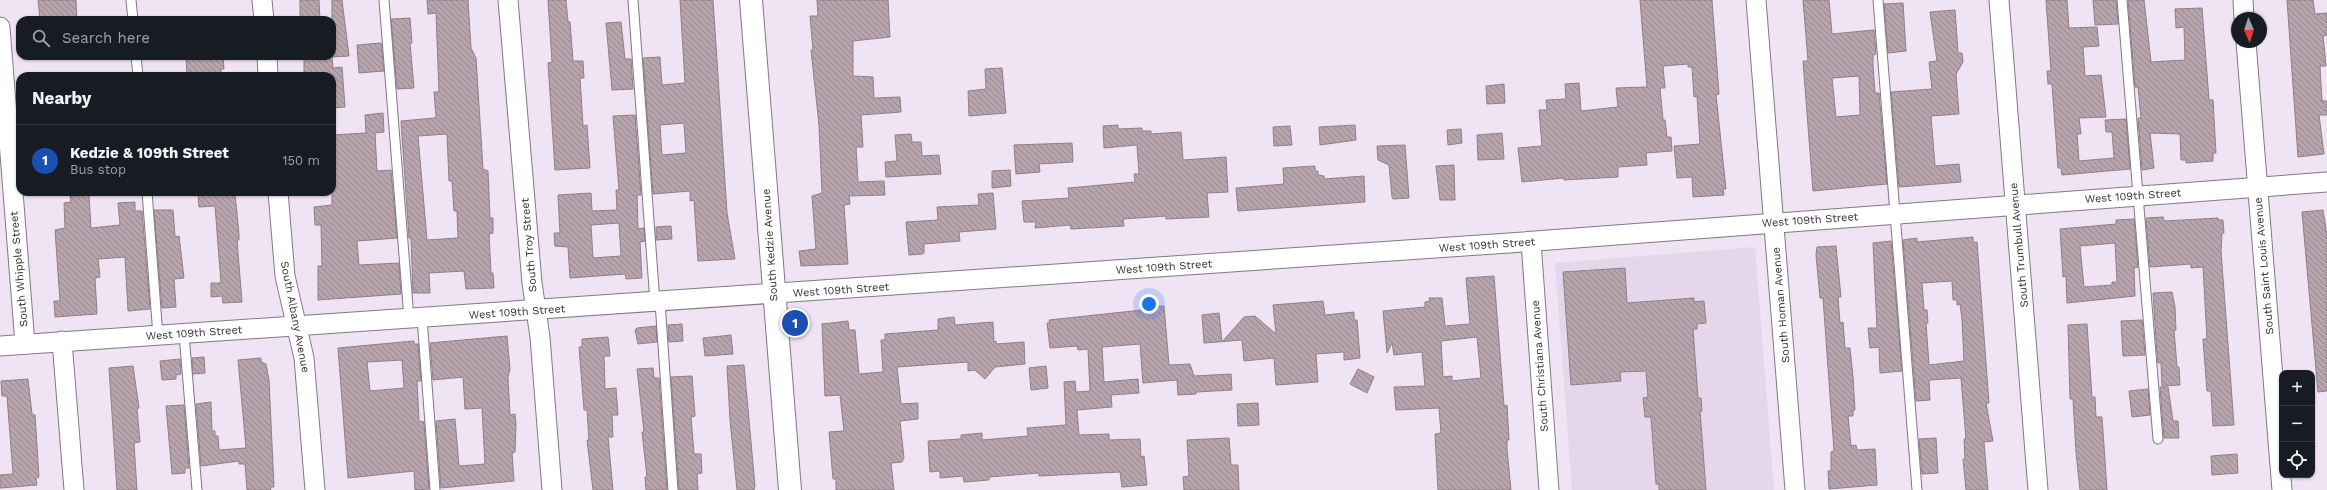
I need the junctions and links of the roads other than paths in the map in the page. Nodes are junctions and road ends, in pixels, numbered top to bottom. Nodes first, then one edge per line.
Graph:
1 (132, 0) edge
2 (262, 0) edge
3 (384, 0) edge
4 (508, 0) edge
5 (633, 0) edge
6 (751, 0) edge
7 (1756, 0) edge
8 (1878, 0) edge
9 (1999, 0) edge
10 (2122, 0) edge
11 (2243, 0) edge
12 (2244, 12) edge
13 (133, 16) edge
14 (264, 16) edge
15 (0, 27) edge
16 (2246, 48) edge
17 (136, 60) edge
18 (267, 60) edge
19 (138, 72) edge
20 (268, 72) edge
21 (2327, 182) edge
22 (2258, 187) junction
23 (147, 196) edge
24 (278, 196) edge
25 (2138, 196) junction
26 (2015, 205) junction
27 (1895, 214) junction
28 (1774, 223) junction
29 (1531, 242) junction
30 (774, 294) junction
31 (658, 302) junction
32 (536, 310) junction
33 (415, 319) junction
34 (296, 327) junction
35 (184, 334) junction
36 (158, 336) junction
37 (62, 341) junction
38 (25, 344) junction
39 (0, 346) edge
40 (2158, 439) dead end
41 (74, 490) edge
42 (197, 490) edge
43 (315, 490) edge
44 (435, 490) edge
45 (552, 490) edge
46 (673, 490) edge
47 (790, 490) edge
48 (1549, 490) edge
49 (1795, 490) edge
50 (1917, 490) edge
51 (2038, 490) edge
52 (2282, 490) edge

1 - 13 lane
2 - 14 street
3 - 33 lane
4 - 32 street, South Troy Street
5 - 31 lane
6 - 30 main road, South Kedzie Avenue
7 - 28 street, South Homan Avenue
8 - 27 lane
9 - 26 street, South Trumbull Avenue
10 - 25 lane
11 - 12 street
15 - 38 street, South Whipple Street
16 - 22 street, South Saint Louis Avenue
17 - 19 lane
18 - 20 street
21 - 22 street, West 109th Street
22 - 25 street, West 109th Street
22 - 52 street, South Saint Louis Avenue
23 - 36 lane
24 - 34 street, South Albany Avenue
25 - 26 street, West 109th Street
25 - 40 lane
26 - 27 street, West 109th Street
26 - 51 street, South Trumbull Avenue
27 - 28 street, West 109th Street
27 - 50 lane
28 - 29 street, West 109th Street
28 - 49 street, South Homan Avenue
29 - 30 street, West 109th Street
29 - 48 street, South Christiana Avenue
30 - 31 street, West 109th Street
30 - 47 main road, South Kedzie Avenue
31 - 32 street, West 109th Street
31 - 46 lane
32 - 33 street, West 109th Street
32 - 45 street, South Troy Street
33 - 34 street, West 109th Street
33 - 44 lane
34 - 35 street, West 109th Street
34 - 43 street, South Albany Avenue
35 - 36 street, West 109th Street
35 - 42 lane
36 - 37 street, West 109th Street
37 - 38 street, West 109th Street
37 - 41 street
38 - 39 street, West 109th Street

